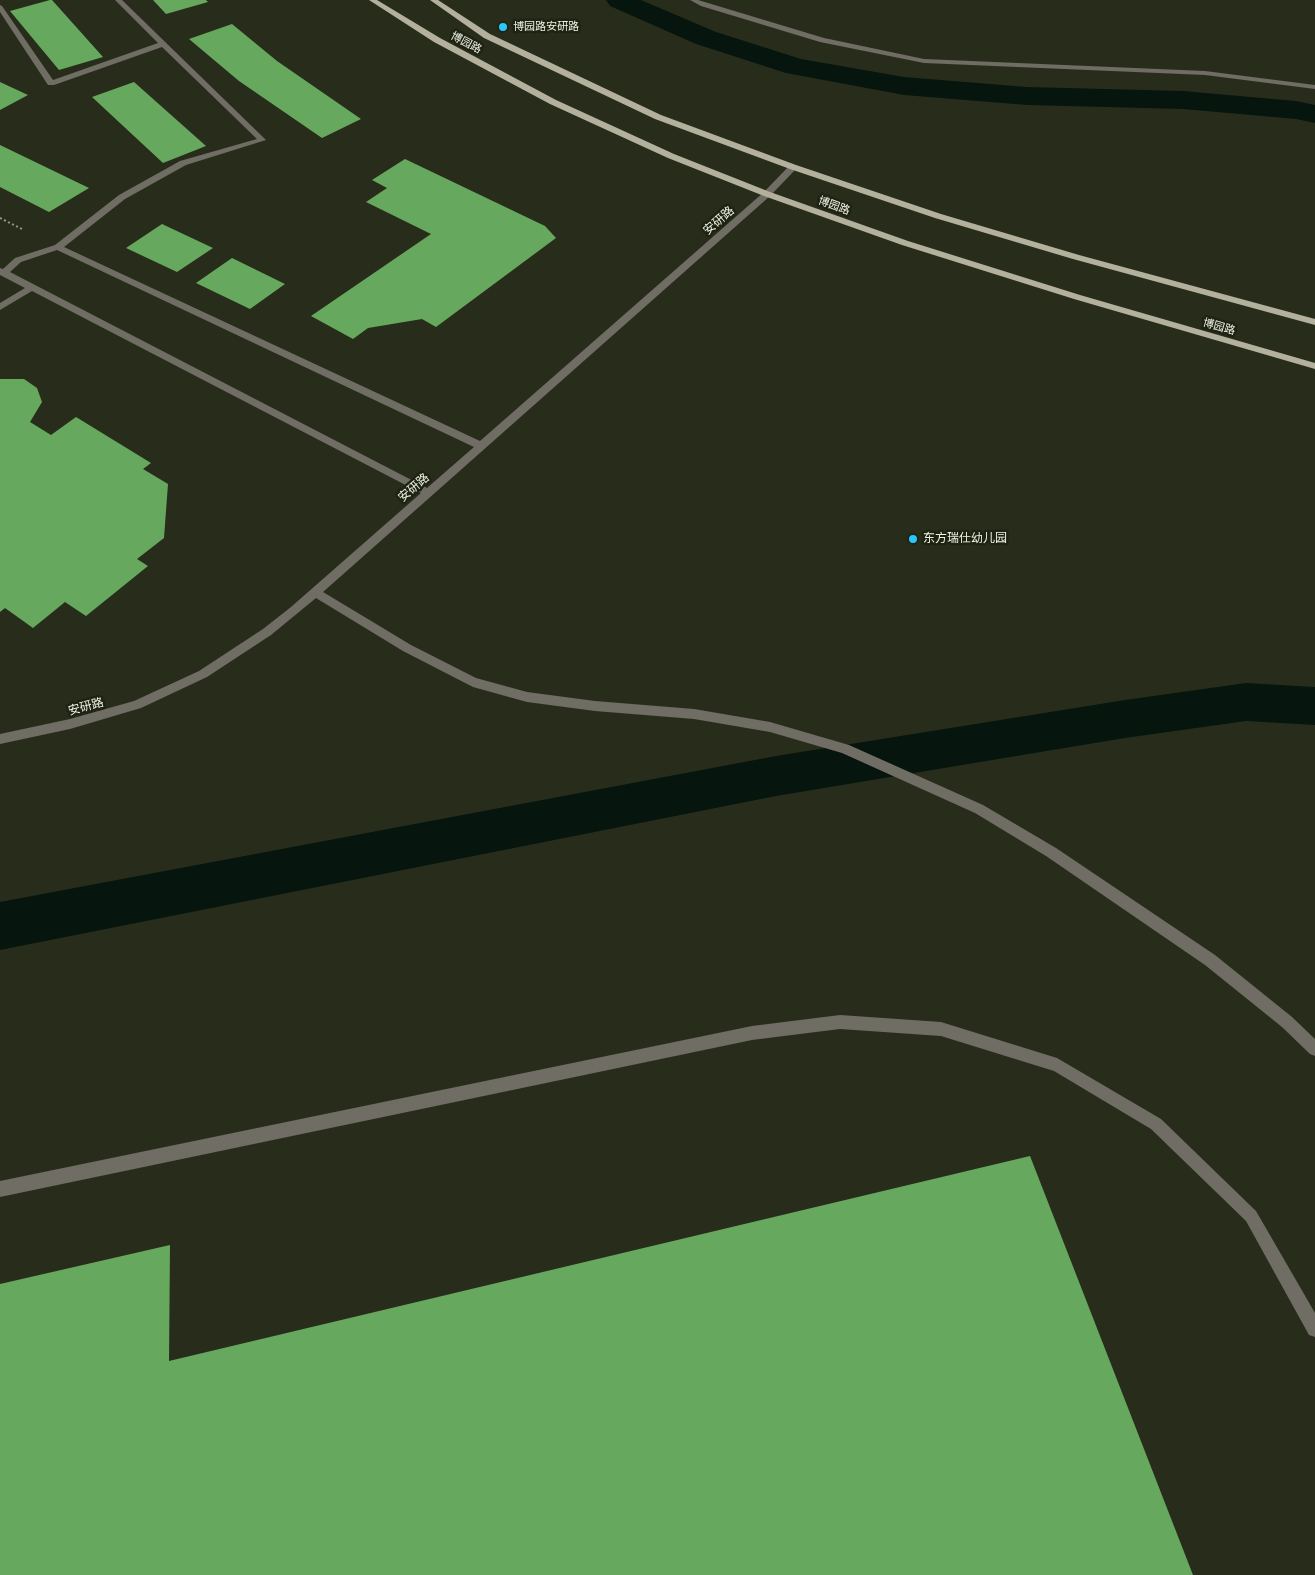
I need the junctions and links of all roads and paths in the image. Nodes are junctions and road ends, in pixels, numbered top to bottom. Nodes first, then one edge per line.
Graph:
1 (118, 0) edge
2 (372, 0) edge
3 (433, 0) edge
4 (693, 0) edge
5 (0, 7) edge
6 (163, 44) junction
7 (1315, 86) edge
8 (794, 167) junction
9 (767, 194) junction
10 (58, 247) junction
11 (2, 272) edge
12 (31, 288) junction
13 (0, 307) edge
14 (1315, 322) edge
15 (1315, 366) edge
16 (481, 446) junction
17 (428, 492) junction
18 (315, 592) junction
19 (0, 739) edge
20 (1315, 1049) edge
21 (0, 1189) edge
22 (1315, 1329) edge

1 - 6 street
2 - 9 main road, 博园路
3 - 8 main road, 博园路
4 - 7 street
5 - 6 street
6 - 10 street
8 - 9 street, 安研路
8 - 14 main road, 博园路
9 - 15 main road, 博园路
9 - 16 street, 安研路
10 - 11 street
10 - 16 street
11 - 12 street
12 - 13 street
12 - 17 street
16 - 17 street, 安研路
17 - 18 street, 安研路
18 - 19 street, 安研路
18 - 20 street
21 - 22 street

